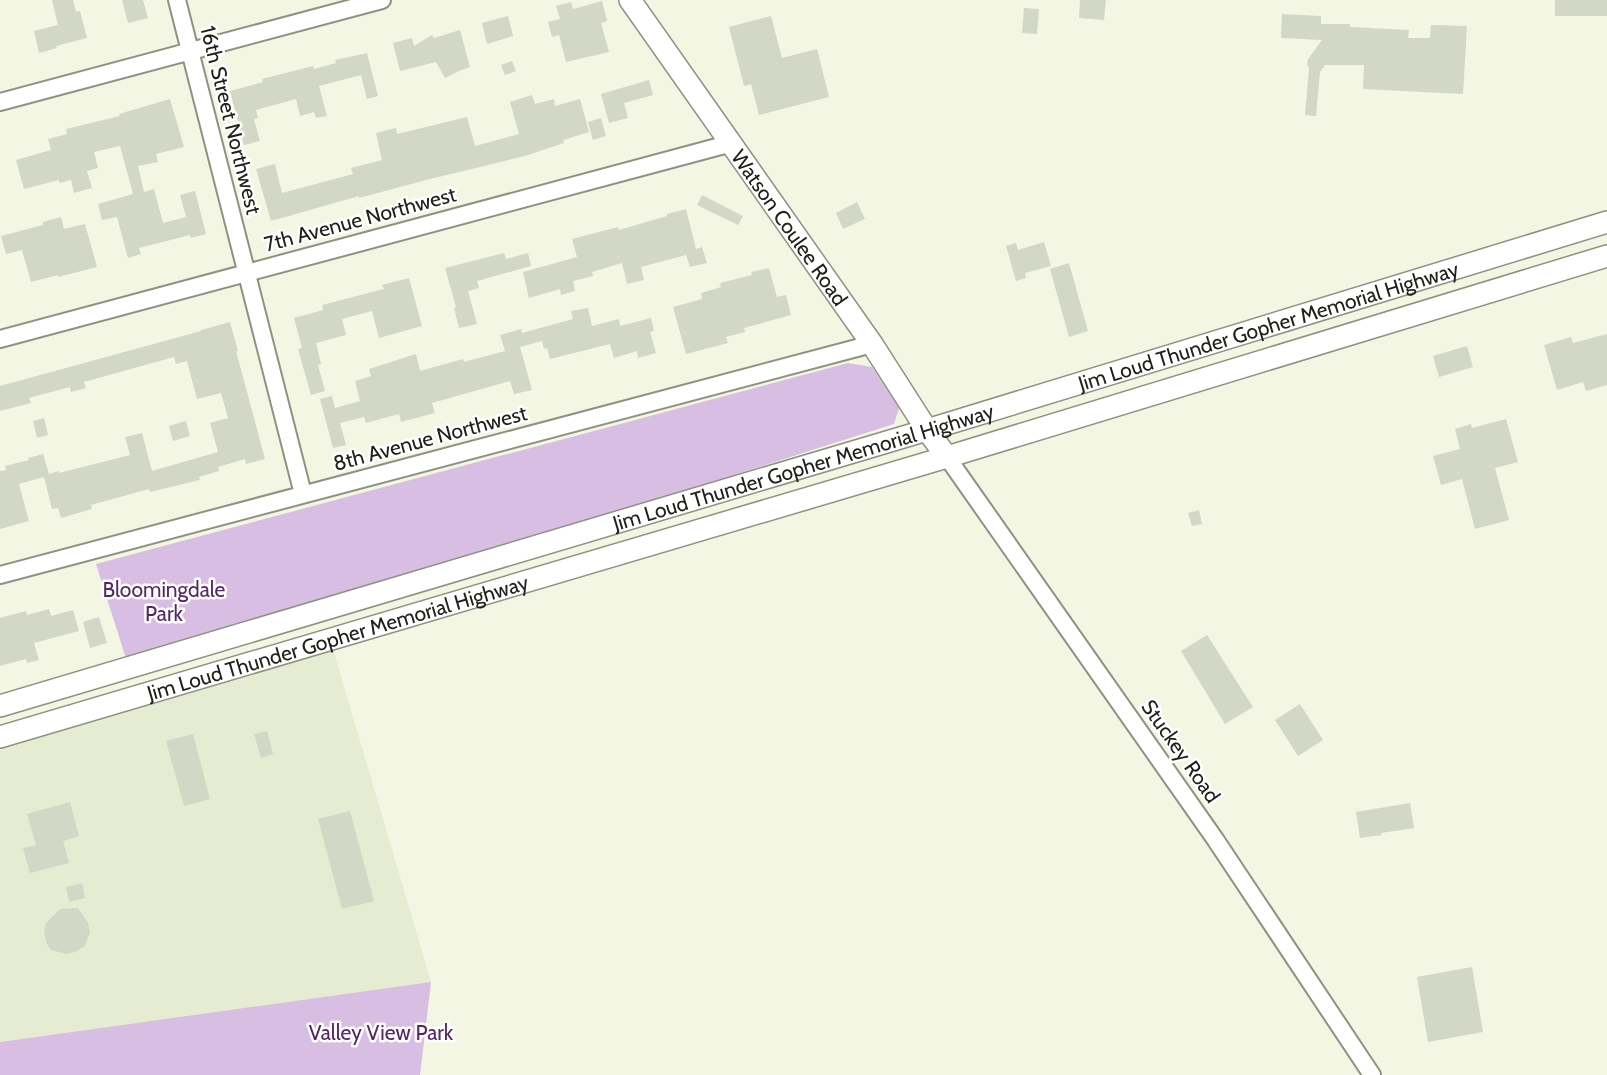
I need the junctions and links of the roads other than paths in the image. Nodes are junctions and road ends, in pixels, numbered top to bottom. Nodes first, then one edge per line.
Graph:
1 (177, 0) edge
2 (382, 0) edge
3 (630, 0) edge
4 (191, 52) junction
5 (0, 102) edge
6 (732, 143) junction
7 (1607, 222) edge
8 (1607, 256) edge
9 (246, 273) junction
10 (0, 339) edge
11 (872, 344) junction
12 (927, 430) junction
13 (947, 457) junction
14 (303, 494) junction
15 (0, 575) edge
16 (0, 706) edge
17 (0, 737) edge
18 (1372, 1075) edge

1 - 4 street, 16th Street Northwest
2 - 4 street
3 - 6 main road, Watson Coulee Road
4 - 5 street
4 - 9 street, 16th Street Northwest
6 - 9 street, 7th Avenue Northwest
6 - 11 main road, Watson Coulee Road
7 - 12 main road, Jim Loud Thunder Gopher Memorial Highway
8 - 13 main road, Jim Loud Thunder Gopher Memorial Highway
9 - 10 street, 7th Avenue Northwest
9 - 14 street, 16th Street Northwest
11 - 12 main road, Watson Coulee Road
11 - 14 street, 8th Avenue Northwest
12 - 13 main road, Watson Coulee Road
12 - 16 main road, Jim Loud Thunder Gopher Memorial Highway
13 - 17 main road, Jim Loud Thunder Gopher Memorial Highway
13 - 18 street, Stuckey Road
14 - 15 street, 8th Avenue Northwest

